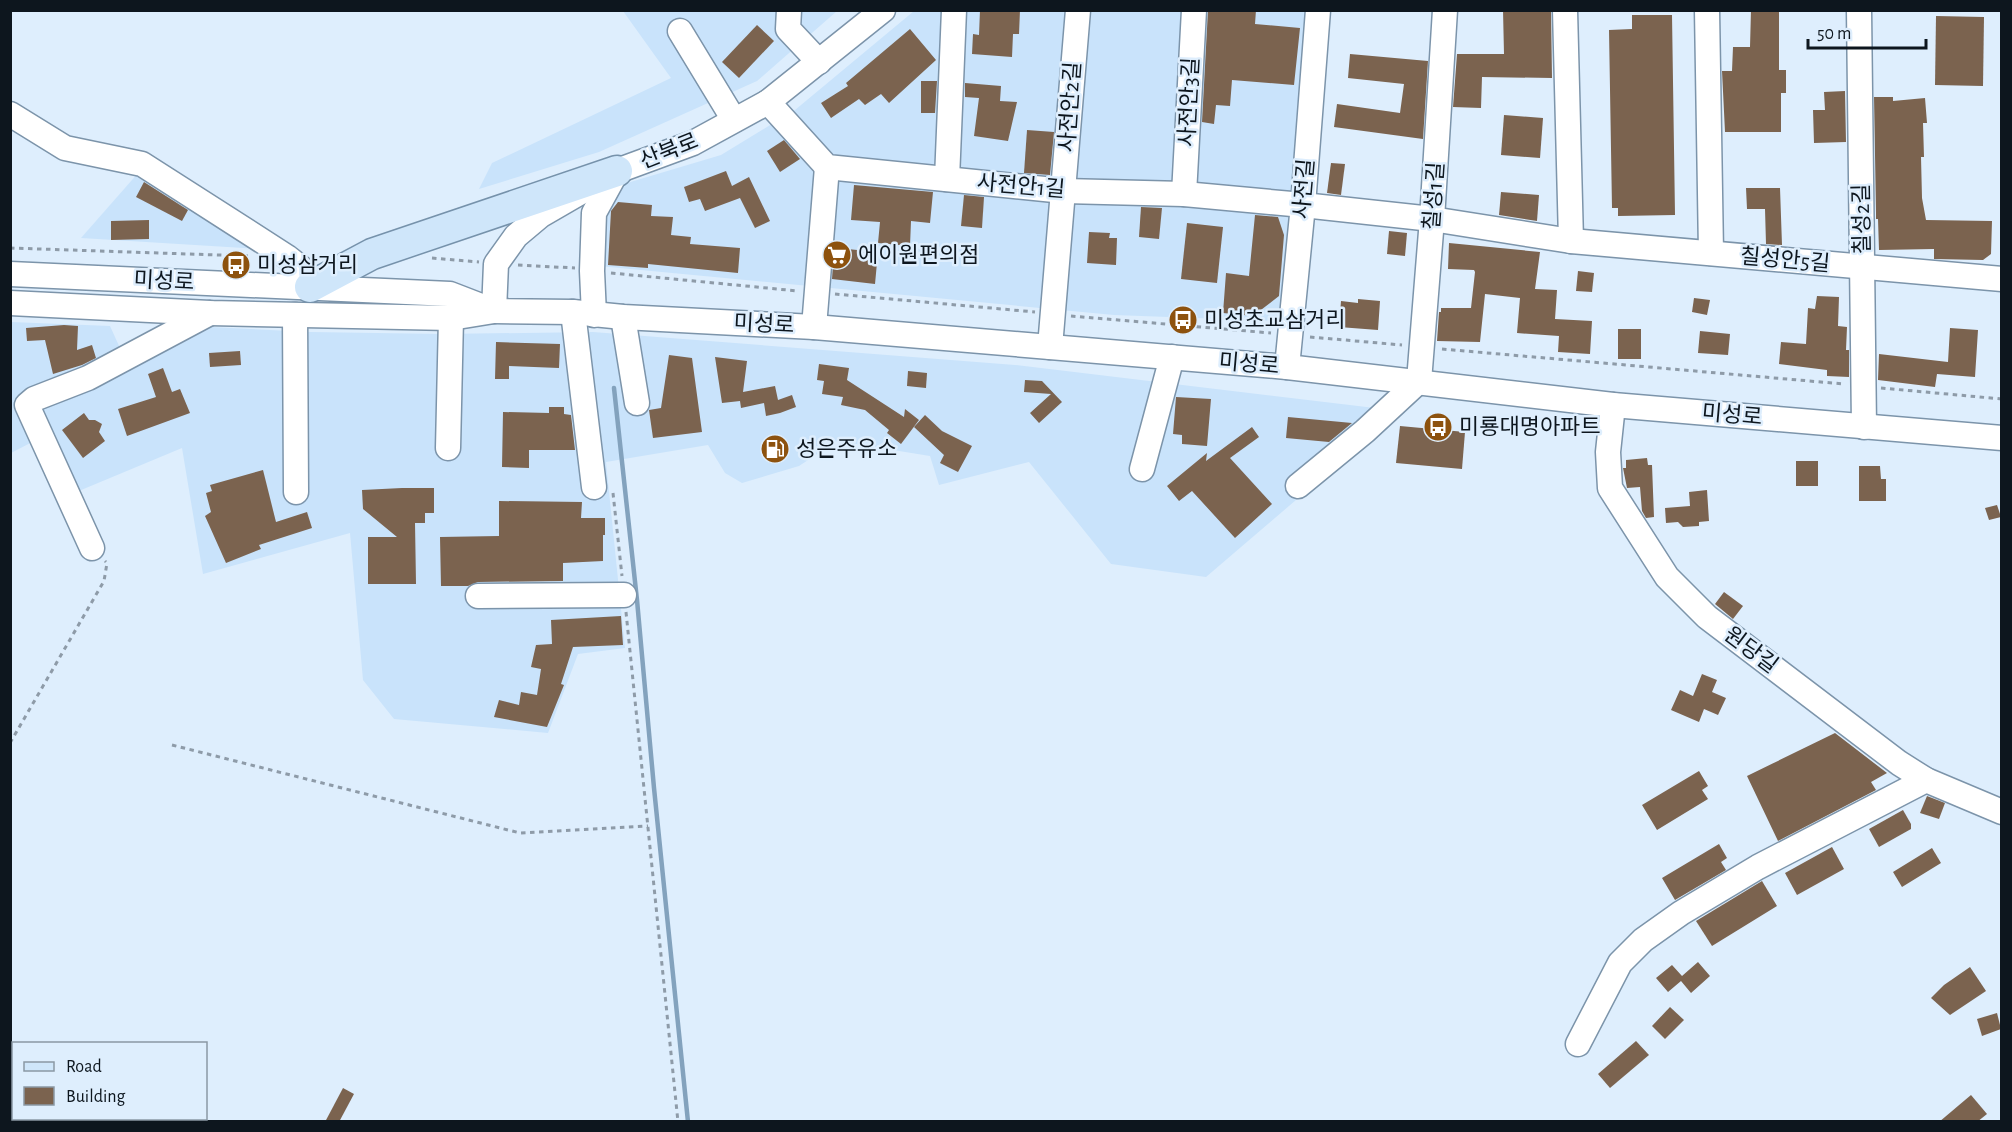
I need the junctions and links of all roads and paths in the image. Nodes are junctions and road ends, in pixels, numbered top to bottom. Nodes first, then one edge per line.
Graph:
1 (789, 10) edge
2 (954, 10) edge
3 (1078, 10) edge
4 (1194, 10) edge
5 (1318, 10) edge
6 (1445, 10) edge
7 (1565, 10) edge
8 (1707, 10) edge
9 (1858, 10) edge
10 (874, 13) edge
11 (680, 31) dead end
12 (819, 62) junction
13 (768, 102) junction
14 (10, 114) edge
15 (734, 120) junction
16 (827, 167) junction
17 (617, 171) junction
18 (947, 179) junction
19 (1064, 191) junction
20 (1184, 194) junction
21 (1303, 205) junction
22 (1432, 219) junction
23 (1571, 241) junction
24 (10, 248) edge
25 (1711, 253) junction
26 (252, 256) dead end
27 (429, 258) dead end
28 (496, 264) junction
29 (1862, 267) junction
30 (592, 270) junction
31 (10, 274) edge
32 (2001, 279) edge
33 (310, 287) junction
34 (817, 293) junction
35 (10, 303) edge
36 (494, 311) junction
37 (210, 313) junction
38 (583, 314) junction
39 (1053, 314) junction
40 (295, 315) junction
41 (623, 317) junction
42 (451, 318) junction
43 (814, 327) junction
44 (1289, 335) junction
45 (1050, 347) junction
46 (1422, 347) junction
47 (1172, 357) junction
48 (1287, 367) junction
49 (1419, 381) junction
50 (1864, 386) junction
51 (2001, 399) edge
52 (637, 403) dead end
53 (1613, 405) junction
54 (1864, 427) junction
55 (2001, 438) edge
56 (448, 448) dead end
57 (1142, 469) dead end
58 (1298, 486) dead end
59 (603, 488) joint
60 (296, 492) dead end
61 (92, 548) joint
62 (624, 595) junction
63 (478, 596) dead end
64 (10, 743) edge
65 (172, 745) dead end
66 (1926, 780) junction
67 (2001, 812) edge
68 (648, 826) junction
69 (1578, 1044) dead end
70 (678, 1122) edge

1 - 12 street
2 - 18 street
3 - 19 street, 사전안2길
4 - 20 street, 사전안3길
5 - 21 street, 사전길
6 - 22 street, 칠성1길
7 - 23 street
8 - 25 street, 칠성안5길
9 - 29 street, 칠성2길
10 - 12 street, 산북로
11 - 15 street
12 - 13 street, 산북로
13 - 15 street, 산북로
13 - 16 street
14 - 33 street
15 - 17 street, 산북로
16 - 18 street, 사전안1길
16 - 34 street
17 - 28 street, 산북로
17 - 30 street
17 - 33 main road
18 - 19 street, 사전안1길
19 - 20 street, 사전안1길
19 - 39 street, 사전안2길
20 - 21 street, 사전안1길
21 - 22 street, 사전안1길
21 - 44 street, 사전길
22 - 23 street, 칠성안5길
22 - 46 street, 칠성1길
23 - 25 street, 칠성안5길
24 - 26 path
25 - 29 street, 칠성안5길
27 - 28 path
28 - 30 path
28 - 36 street
29 - 32 street, 칠성안5길
29 - 50 street, 칠성2길
30 - 34 path
30 - 38 street
31 - 33 street, 미성로
33 - 36 street, 미성로
34 - 39 path
34 - 43 street
35 - 37 street, 미성로
36 - 38 street, 미성로
36 - 42 street, 미성로
37 - 40 street, 미성로
37 - 61 street
38 - 41 street, 미성로
38 - 59 street
39 - 44 path
39 - 45 street, 사전안2길
40 - 42 street, 미성로
40 - 60 street
41 - 43 street, 미성로
41 - 52 street
42 - 56 street
43 - 45 street, 미성로
44 - 46 path
44 - 48 street, 사전길
45 - 47 street, 미성로
46 - 49 street, 칠성1길
46 - 50 path
47 - 48 street, 미성로
47 - 57 street
48 - 49 street, 미성로
49 - 53 street, 미성로
49 - 58 street
50 - 51 path
50 - 54 street, 칠성2길
53 - 54 street, 미성로
53 - 66 street, 원당길
54 - 55 street, 미성로
59 - 62 path
61 - 64 path
62 - 63 street
62 - 68 path
65 - 68 path
66 - 67 street, 원당길
66 - 69 street
68 - 70 path

